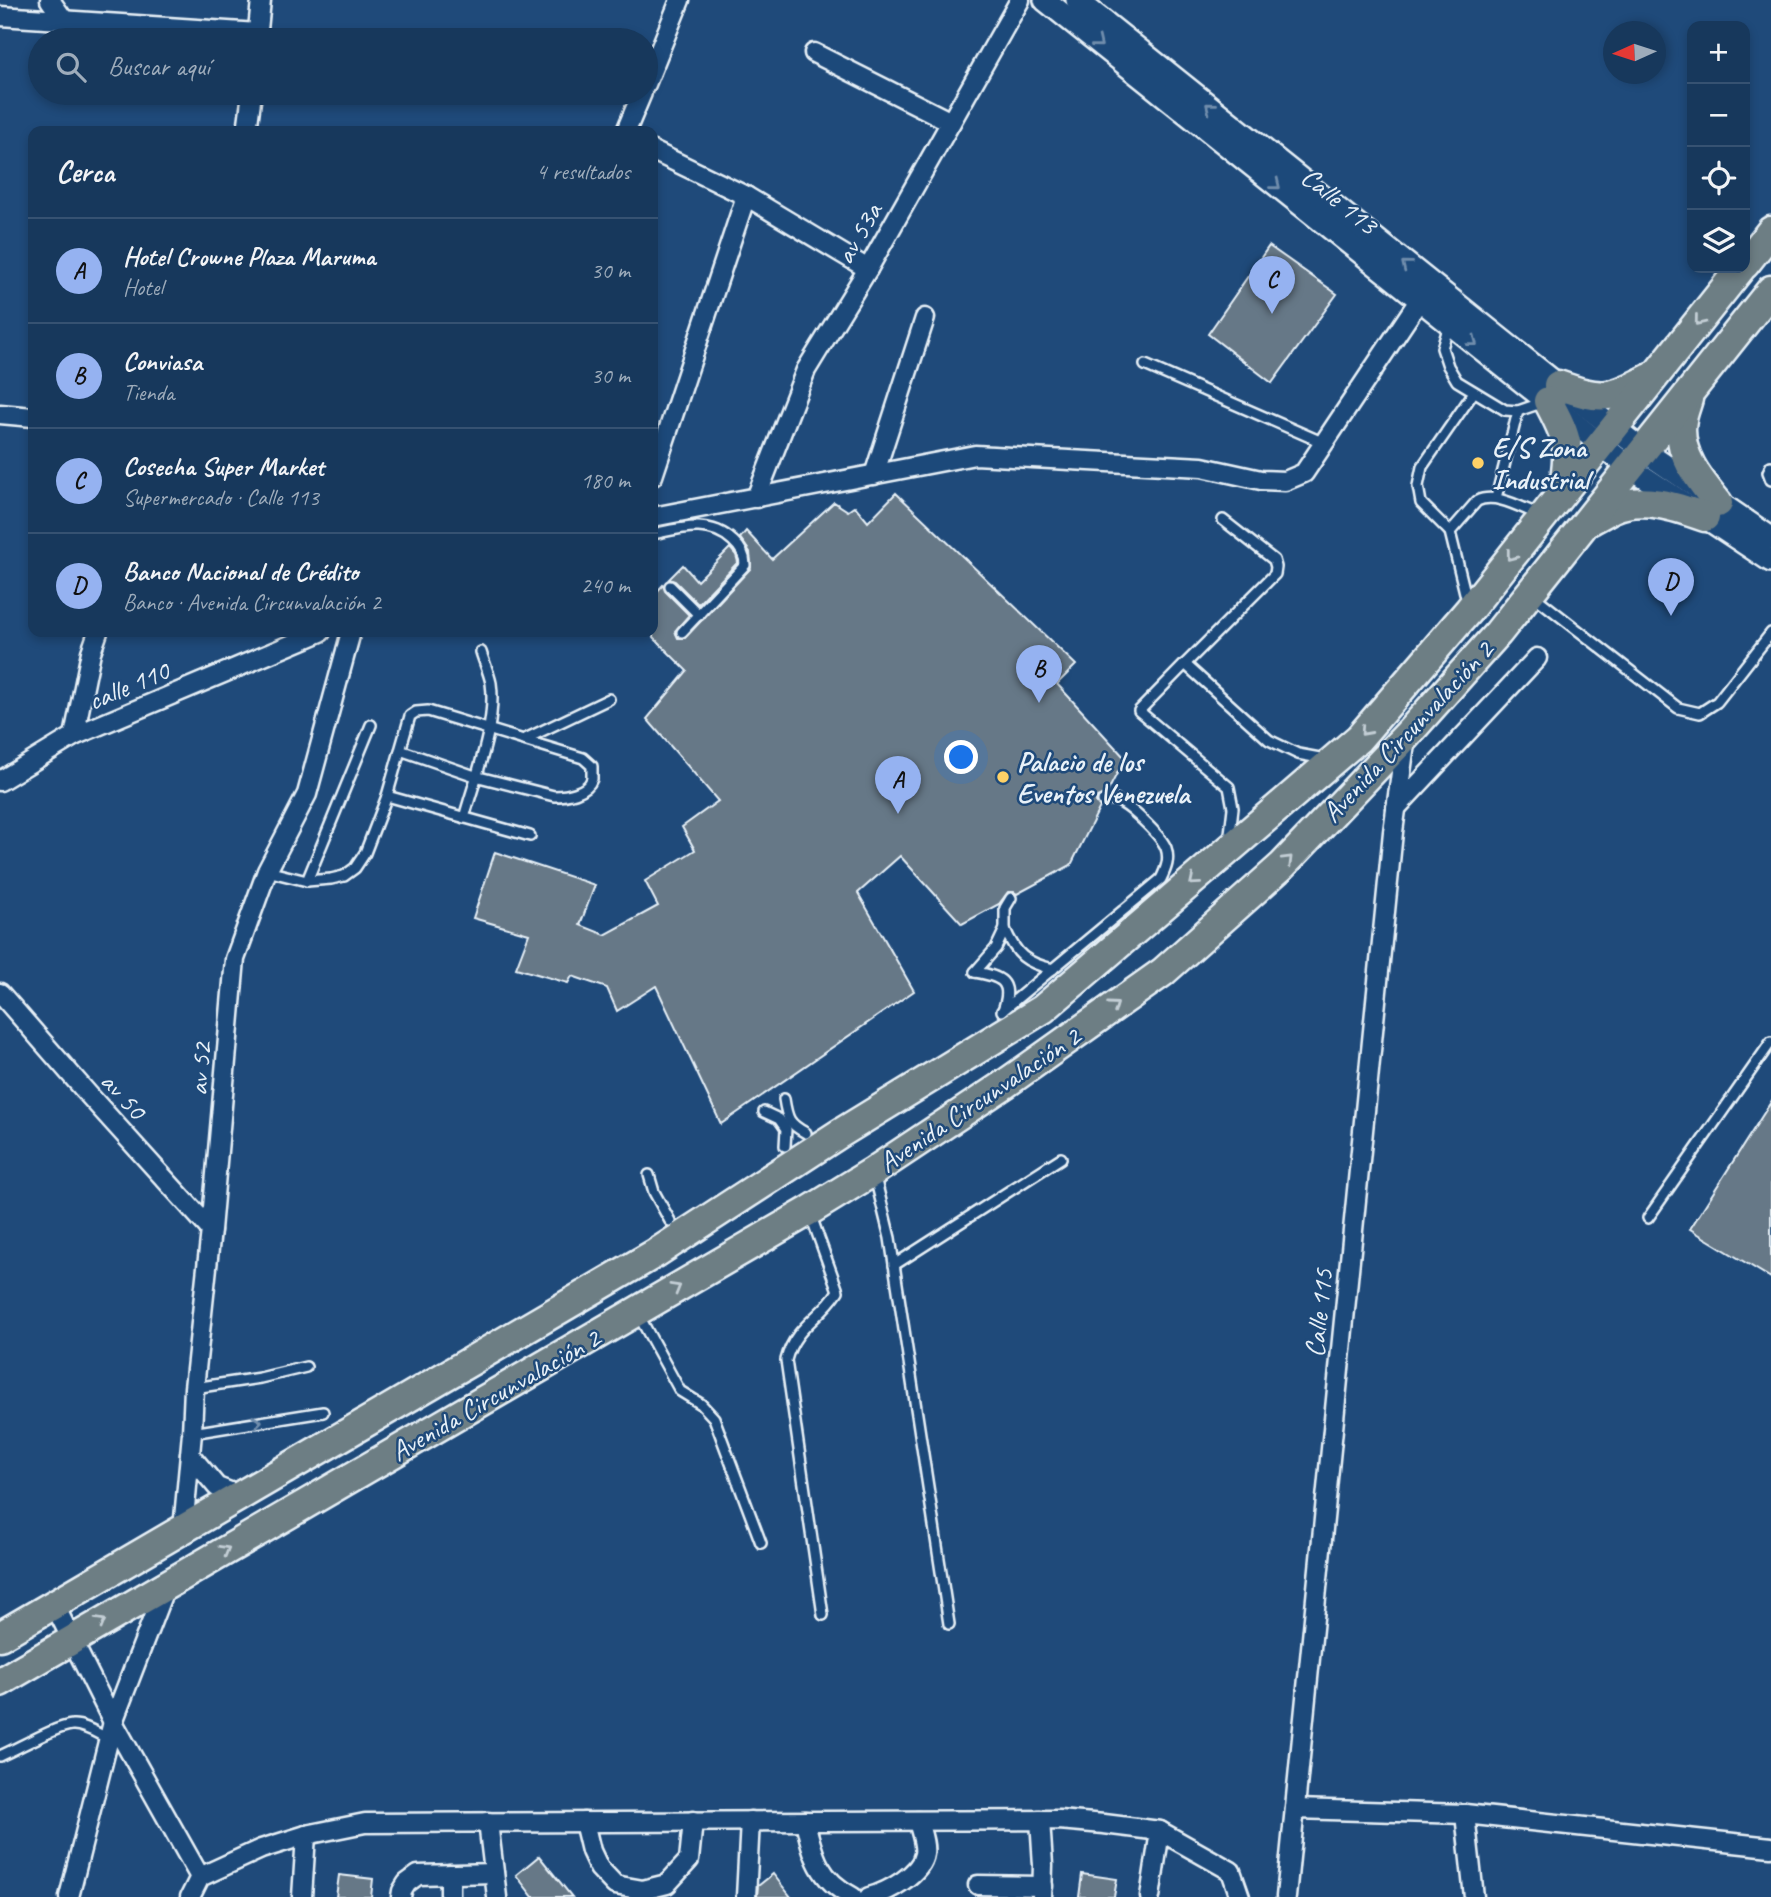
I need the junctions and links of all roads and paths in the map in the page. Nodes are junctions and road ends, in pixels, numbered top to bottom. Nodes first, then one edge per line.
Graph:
1 (50, 0) edge
2 (261, 0) edge
3 (680, 0) edge
4 (1020, 0) edge
5 (1045, 0) edge
6 (1077, 0) edge
7 (0, 16) edge
8 (64, 20) junction
9 (155, 28) edge
10 (259, 28) edge
11 (814, 53) dead end
12 (658, 54) edge
13 (250, 105) edge
14 (637, 105) edge
15 (951, 122) junction
16 (248, 126) edge
17 (628, 126) edge
18 (658, 153) edge
19 (746, 196) junction
20 (1771, 231) edge
21 (1750, 258) edge
22 (868, 269) junction
23 (1737, 273) edge
24 (1770, 292) edge
25 (1420, 299) junction
26 (925, 318) dead end
27 (1450, 323) junction
28 (1145, 365) dead end
29 (1656, 376) junction
30 (1474, 391) junction
31 (1690, 392) junction
32 (1553, 393) junction
33 (1518, 411) junction
34 (0, 414) edge
35 (28, 417) edge
36 (1608, 436) junction
37 (1324, 443) junction
38 (1637, 459) junction
39 (658, 461) edge
40 (1771, 466) edge
41 (874, 475) junction
42 (1771, 480) edge
43 (1563, 492) junction
44 (756, 498) junction
45 (1496, 498) junction
46 (1711, 510) junction
47 (658, 516) edge
48 (1544, 516) junction
49 (1223, 520) dead end
50 (1584, 524) junction
51 (1450, 532) junction
52 (658, 533) edge
53 (1771, 538) edge
54 (1771, 561) edge
55 (670, 586) dead end
56 (1530, 593) junction
57 (1469, 610) junction
58 (699, 615) junction
59 (682, 632) dead end
60 (1771, 633) edge
61 (96, 637) edge
62 (309, 637) edge
63 (350, 637) edge
64 (481, 652) dead end
65 (1537, 658) dead end
66 (1185, 664) junction
67 (609, 699) dead end
68 (371, 725) dead end
69 (488, 730) junction
70 (74, 736) junction
71 (1406, 736) junction
72 (523, 740) junction
73 (400, 750) junction
74 (1334, 760) junction
75 (475, 776) junction
76 (0, 781) edge
77 (387, 796) junction
78 (1103, 801) dead end
79 (1396, 808) junction
80 (464, 818) junction
81 (530, 836) dead end
82 (1227, 853) junction
83 (267, 871) junction
84 (307, 881) junction
85 (1011, 898) dead end
86 (1005, 929) junction
87 (1054, 969) junction
88 (0, 993) edge
89 (1771, 1042) edge
90 (784, 1099) dead end
91 (764, 1112) dead end
92 (806, 1133) dead end
93 (785, 1146) dead end
94 (1061, 1158) dead end
95 (874, 1171) junction
96 (649, 1175) dead end
97 (809, 1211) junction
98 (1648, 1219) dead end
99 (670, 1221) dead end
100 (211, 1230) junction
101 (894, 1265) junction
102 (636, 1312) junction
103 (306, 1367) dead end
104 (194, 1388) junction
105 (323, 1412) dead end
106 (192, 1433) junction
107 (190, 1455) junction
108 (240, 1496) junction
109 (183, 1529) junction
110 (761, 1543) dead end
111 (166, 1584) junction
112 (54, 1604) junction
113 (823, 1615) dead end
114 (949, 1624) dead end
115 (0, 1636) edge
116 (73, 1639) junction
117 (0, 1682) edge
118 (111, 1731) junction
119 (0, 1756) edge
120 (1295, 1809) junction
121 (1465, 1814) junction
122 (1040, 1820) junction
123 (693, 1821) junction
124 (750, 1821) junction
125 (805, 1821) junction
126 (918, 1821) junction
127 (488, 1822) junction
128 (584, 1822) junction
129 (1160, 1831) junction
130 (306, 1835) junction
131 (1771, 1847) edge
132 (494, 1873) junction
133 (450, 1874) junction
134 (200, 1877) junction
135 (978, 1885) dead end
136 (1043, 1891) edge
137 (69, 1897) edge
138 (190, 1897) edge
139 (302, 1897) edge
140 (401, 1897) edge
141 (450, 1897) edge
142 (497, 1897) edge
143 (746, 1897) edge
144 (853, 1897) edge
145 (869, 1897) edge
146 (1150, 1897) edge
147 (1240, 1897) edge
148 (1286, 1897) edge
149 (1474, 1897) edge

1 - 8 street
2 - 10 street
3 - 12 street
4 - 15 street, av 53a
5 -> 25 street, Calle 113
32 -> 6 street, Calle 113
7 - 8 street
8 - 9 street
11 - 15 street
13 - 16 street
14 - 17 street
15 - 22 street, av 53a
18 - 19 street
19 - 22 street
19 - 39 street
20 - 21 highway
22 - 44 street, av 53a
23 -> 29 highway, Avenida Circunvalación 2
24 - 31 highway, Avenida Circunvalación 2
25 - 27 street, Calle 113
25 - 37 street
26 - 41 street
27 - 30 lane
27 -> 32 street, Calle 113
28 - 37 lane
29 - 32 highway
29 - 36 highway, Avenida Circunvalación 2
30 - 33 lane
30 - 51 lane
31 - 38 highway, Avenida Circunvalación 2
31 - 46 highway
32 - 33 lane
32 - 36 street, Calle 113
32 - 43 highway
33 - 45 lane
34 - 35 street
36 - 38 street, Calle 113
36 - 43 highway, Avenida Circunvalación 2
37 - 41 street
38 - 46 street, Calle 113
38 - 50 highway, Avenida Circunvalación 2
40 - 42 lane
41 - 44 street
43 - 48 highway, Avenida Circunvalación 2
44 - 47 street
45 - 48 lane
45 - 51 lane
46 - 50 highway
46 - 53 street
46 - 54 street
48 -> 57 highway, Avenida Circunvalación 2
49 - 66 lane
50 - 56 highway, Avenida Circunvalación 2
51 - 57 lane
52 - 58 lane
55 - 58 lane
56 - 60 lane
56 - 71 highway, Avenida Circunvalación 2
57 -> 74 highway, Avenida Circunvalación 2
58 - 59 lane
61 - 70 street
62 - 70 street, calle 110
63 - 83 street, av 52
64 - 69 lane
65 - 79 street
66 - 74 lane
66 - 82 lane
67 - 72 lane
68 - 84 lane
69 - 72 lane
69 - 73 lane
69 - 75 lane
70 - 76 street, calle 110
71 - 79 street, Calle 115
95 -> 71 highway, Avenida Circunvalación 2
72 - 75 lane
73 - 75 lane
73 - 77 lane
74 - 82 highway, Avenida Circunvalación 2
75 - 80 lane
77 - 80 lane
77 - 84 lane
78 - 87 lane
79 - 120 street, Calle 115
80 - 81 lane
82 -> 108 highway, Avenida Circunvalación 2
83 - 84 lane
83 - 100 street, av 52
85 - 86 lane
86 - 87 lane
86 - 87 lane
88 - 100 street, av 50
89 - 98 lane
90 - 92 lane
91 - 93 lane
94 - 101 lane
95 - 97 highway, Avenida Circunvalación 2
95 - 101 lane
96 - 99 lane
102 -> 97 highway, Avenida Circunvalación 2
97 - 113 lane
100 - 104 street, av 52
101 - 114 lane
102 - 110 lane
111 -> 102 highway, Avenida Circunvalación 2
103 - 104 lane
104 - 106 street, av 52
106 -> 105 lane
106 - 107 street, av 52
107 - 108 street
107 - 109 street, av 52
108 - 109 highway, Avenida Circunvalación 2
109 - 112 highway, Avenida Circunvalación 2
116 -> 111 highway, Avenida Circunvalación 2
111 - 118 street
112 - 115 highway, Avenida Circunvalación 2
112 - 116 street
116 - 117 highway, Avenida Circunvalación 2
116 - 118 street
118 - 119 lane
118 - 134 street
118 - 137 street
120 - 121 street
120 - 148 street, Calle 115
121 - 131 street
121 - 149 street
122 - 126 street
122 - 129 street
122 - 136 street
123 - 124 street
123 - 128 street
123 - 128 street
124 - 125 street
124 - 143 street
125 - 126 street
125 - 144 street
126 - 145 street
127 - 128 street
127 - 130 street
127 - 132 street
129 - 146 street
129 - 147 street
130 - 134 street
130 - 139 street
132 - 133 street
132 - 142 street
133 - 140 street
133 - 141 street
134 - 138 street
135 - 136 street

